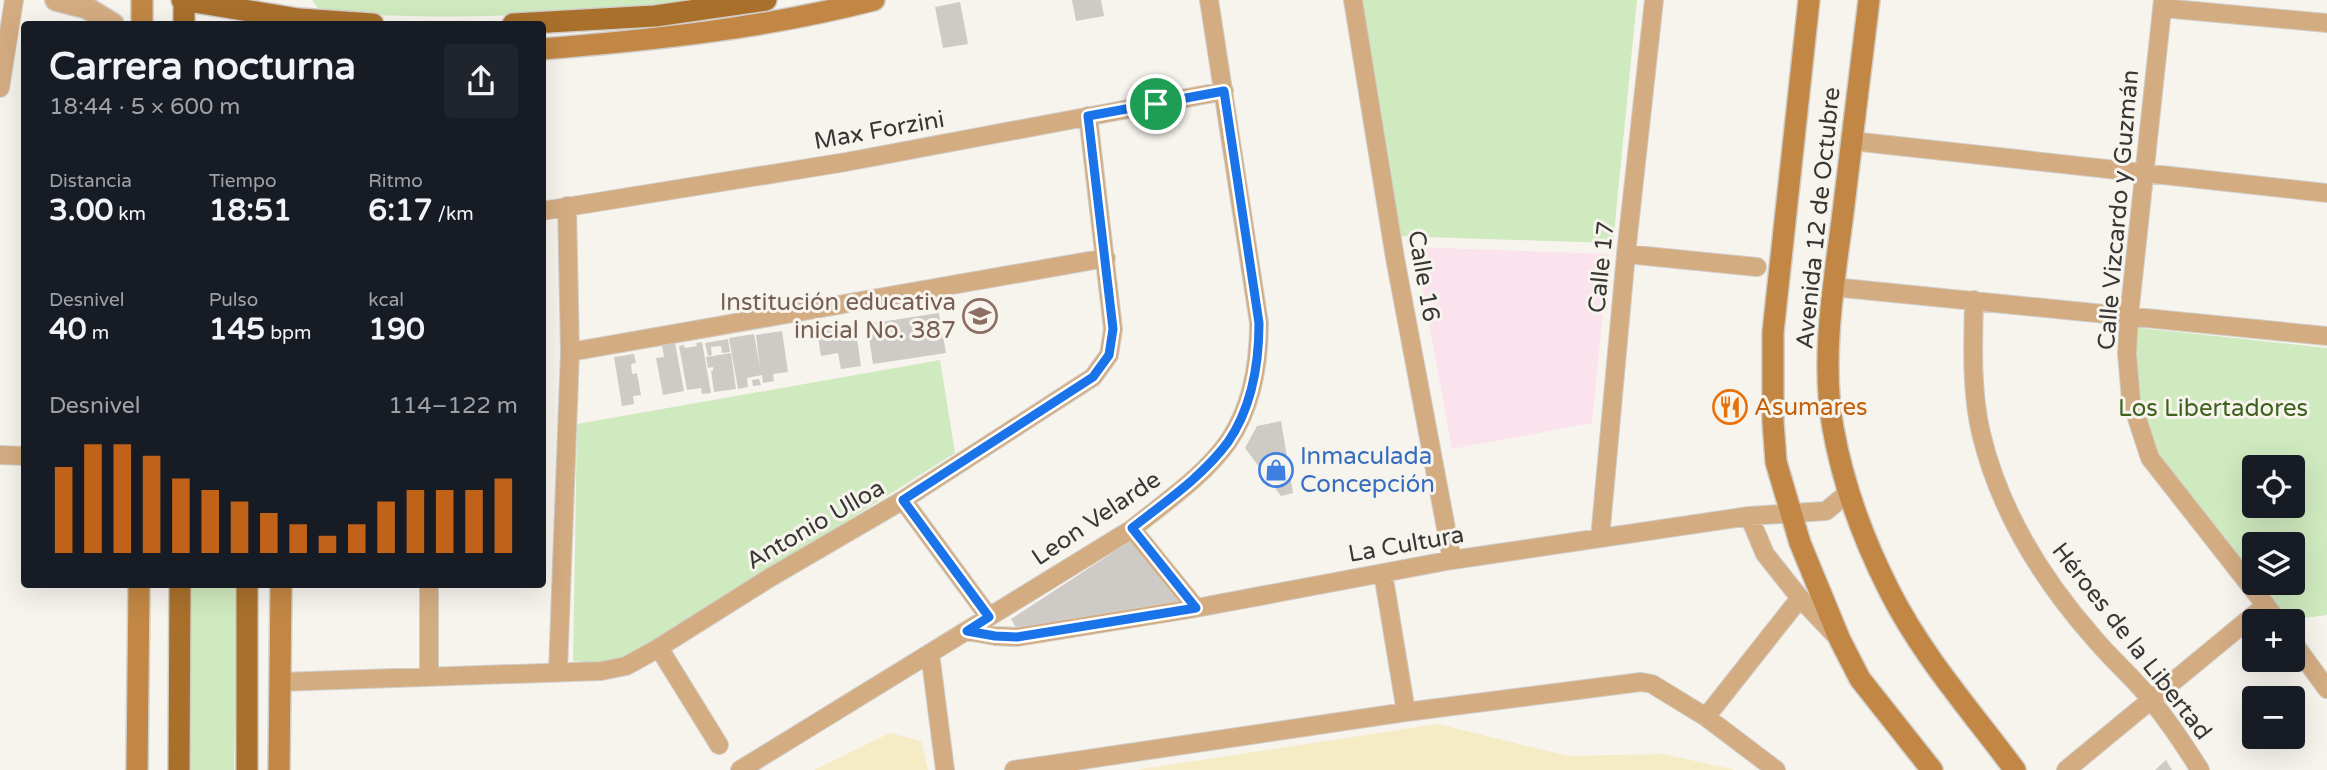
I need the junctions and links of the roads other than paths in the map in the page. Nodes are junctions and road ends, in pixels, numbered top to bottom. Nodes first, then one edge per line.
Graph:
1 (14, 0) edge
2 (56, 0) edge
3 (142, 0) edge
4 (183, 0) edge
5 (289, 0) edge
6 (766, 0) edge
7 (874, 0) edge
8 (1209, 0) edge
9 (1353, 0) edge
10 (1654, 0) edge
11 (1810, 0) edge
12 (1868, 0) edge
13 (2162, 4) edge
14 (250, 12) edge
15 (299, 19) junction
16 (108, 21) edge
17 (142, 21) edge
18 (184, 21) edge
19 (329, 21) edge
20 (546, 22) edge
21 (2327, 23) edge
22 (546, 50) edge
23 (0, 88) edge
24 (1224, 91) junction
25 (1088, 116) junction
26 (1852, 141) junction
27 (2145, 173) junction
28 (2327, 194) edge
29 (567, 206) junction
30 (546, 210) edge
31 (1626, 254) junction
32 (1106, 258) junction
33 (1757, 267) dead end
34 (1833, 287) junction
35 (1974, 300) junction
36 (2129, 316) junction
37 (2327, 336) edge
38 (570, 352) junction
39 (0, 455) edge
40 (21, 456) edge
41 (1849, 492) junction
42 (903, 500) junction
43 (1790, 514) junction
44 (1749, 516) junction
45 (1132, 528) junction
46 (1600, 538) junction
47 (1452, 560) junction
48 (1383, 573) junction
49 (139, 588) edge
50 (180, 588) edge
51 (247, 588) edge
52 (281, 588) edge
53 (429, 588) edge
54 (1800, 598) junction
55 (2266, 605) junction
56 (1196, 608) junction
57 (2269, 609) edge
58 (989, 617) junction
59 (967, 631) junction
60 (1840, 640) junction
61 (659, 648) junction
62 (930, 653) junction
63 (2305, 659) edge
64 (558, 671) junction
65 (429, 677) junction
66 (280, 682) junction
67 (2327, 689) edge
68 (2151, 699) junction
69 (1406, 712) junction
70 (1706, 717) junction
71 (719, 745) dead end
72 (137, 770) edge
73 (179, 770) edge
74 (247, 770) edge
75 (279, 770) edge
76 (740, 770) edge
77 (946, 770) edge
78 (1014, 770) edge
79 (1776, 770) edge
80 (1932, 770) edge
81 (2015, 770) edge
82 (2066, 770) edge
83 (2200, 770) edge

1 - 23 street
2 - 16 street
3 - 17 main road
4 - 14 main road
4 - 18 main road
5 - 15 main road
6 - 20 main road
7 - 22 main road
8 - 24 street, Leon Velarde
9 - 47 street, Calle 16
10 - 31 street, Calle 17
11 - 43 main road, Avenida 12 de Octubre
12 - 26 main road, Avenida 12 de Octubre
13 - 21 street, Calle Vizcardo y Guzmán
13 - 27 street, Calle Vizcardo y Guzmán
14 - 15 main road
15 - 19 main road
24 - 25 street, Max Forzini
24 - 45 street, Leon Velarde
25 - 29 street, Max Forzini
25 - 32 street, Antonio Ulloa
26 - 27 street
26 - 34 main road, Avenida 12 de Octubre
27 - 28 street
27 - 36 street, Calle Vizcardo y Guzmán
29 - 30 street, Max Forzini
29 - 38 street
31 - 33 street
31 - 46 street, Calle 17
32 - 38 street
32 - 42 street, Antonio Ulloa
34 - 35 street
34 - 41 main road, Avenida 12 de Octubre
35 - 36 street
35 - 68 street, Héroes de la Libertad
36 - 37 street
36 - 55 street, Calle Vizcardo y Guzmán
38 - 64 street
39 - 40 street
41 - 43 street, La Cultura
41 - 81 main road, Avenida 12 de Octubre
42 - 58 street
42 - 61 street, Antonio Ulloa
43 - 44 street, La Cultura
43 - 60 main road, Avenida 12 de Octubre
44 - 46 street, La Cultura
44 - 54 street
45 - 56 street
45 - 58 street, Leon Velarde
46 - 47 street, La Cultura
47 - 48 street, La Cultura
48 - 56 street, La Cultura
48 - 69 street
49 - 72 main road
50 - 73 main road
51 - 74 main road
52 - 66 main road
53 - 65 street
54 - 60 street
54 - 70 street
55 - 57 street, Calle Vizcardo y Guzmán
55 - 68 street
56 - 59 street, La Cultura
58 - 59 street, Leon Velarde
59 - 62 street, Leon Velarde
60 - 80 main road, Avenida 12 de Octubre
61 - 64 street, Antonio Ulloa
61 - 71 street
62 - 76 street, Leon Velarde
62 - 77 street
63 - 67 street
64 - 65 street, Antonio Ulloa
65 - 66 street, Antonio Ulloa
66 - 75 main road
68 - 82 street
68 - 83 street, Héroes de la Libertad
69 - 70 street
69 - 78 street
70 - 79 street

